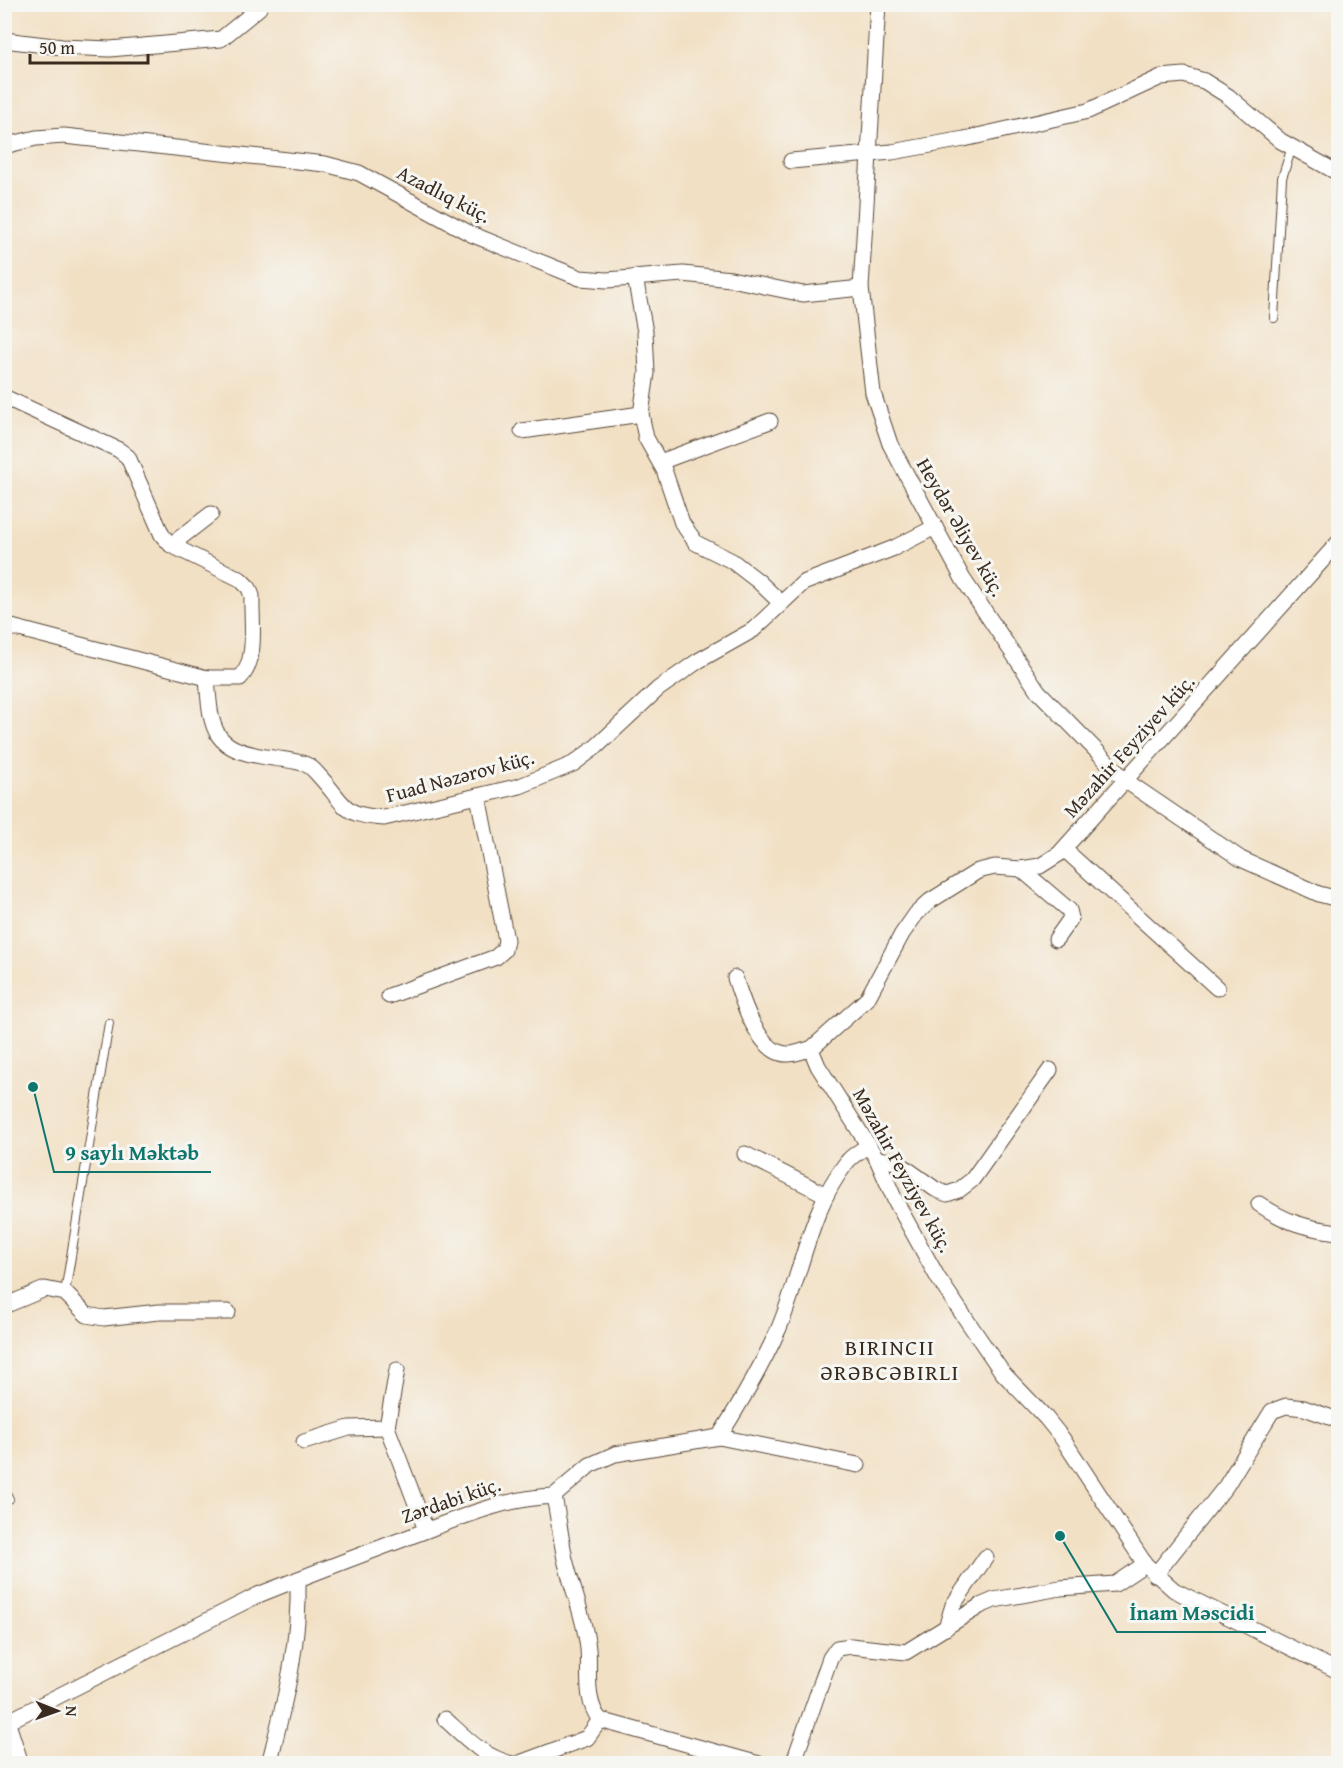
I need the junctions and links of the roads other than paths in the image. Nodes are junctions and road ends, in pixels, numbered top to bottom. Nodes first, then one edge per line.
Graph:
1 (878, 4) edge
2 (259, 8) dead end
3 (4, 40) edge
4 (4, 146) edge
5 (1292, 147) junction
6 (869, 154) junction
7 (791, 161) dead end
8 (1338, 173) edge
9 (635, 277) junction
10 (861, 288) junction
11 (1274, 318) dead end
12 (4, 397) edge
13 (641, 414) junction
14 (770, 421) dead end
15 (522, 432) dead end
16 (660, 462) junction
17 (211, 514) dead end
18 (936, 527) junction
19 (1338, 543) edge
20 (171, 545) junction
21 (781, 603) junction
22 (4, 625) edge
23 (207, 678) junction
24 (1126, 781) junction
25 (478, 796) junction
26 (1064, 849) junction
27 (1022, 869) junction
28 (1338, 899) edge
29 (1056, 939) dead end
30 (735, 978) dead end
31 (1216, 988) dead end
32 (389, 996) dead end
33 (109, 1023) dead end
34 (811, 1048) junction
35 (1050, 1070) dead end
36 (873, 1152) junction
37 (745, 1154) dead end
38 (826, 1195) junction
39 (1259, 1204) dead end
40 (1338, 1233) edge
41 (65, 1293) junction
42 (4, 1306) edge
43 (228, 1312) dead end
44 (397, 1370) dead end
45 (1338, 1420) edge
46 (387, 1427) junction
47 (719, 1437) junction
48 (304, 1442) dead end
49 (858, 1465) dead end
50 (4, 1488) edge
51 (554, 1496) junction
52 (9, 1499) dead end
53 (426, 1530) junction
54 (986, 1557) dead end
55 (1150, 1569) junction
56 (298, 1579) junction
57 (946, 1628) junction
58 (1338, 1671) edge
59 (445, 1719) dead end
60 (600, 1720) junction
61 (5, 1722) edge
62 (18, 1764) edge
63 (268, 1764) edge
64 (512, 1764) edge
65 (517, 1764) edge
66 (759, 1764) edge
67 (793, 1764) edge

1 - 6 street, Heydər Əliyev küç.
2 - 3 street
4 - 9 street, Azadlıq küç.
5 - 6 street
5 - 8 street
5 - 11 lane
6 - 7 street
6 - 10 street, Heydər Əliyev küç.
9 - 10 street, Azadlıq küç.
9 - 13 street
10 - 18 street, Heydər Əliyev küç.
12 - 20 street
13 - 15 street
13 - 16 street
14 - 16 street
16 - 21 street
17 - 20 street
18 - 21 street, Fuad Nəzərov küç.
18 - 24 street, Heydər Əliyev küç.
19 - 24 street, Məzahir Feyziyev küç.
20 - 23 street
21 - 25 street, Fuad Nəzərov küç.
22 - 23 street
23 - 25 street, Fuad Nəzərov küç.
24 - 26 street, Məzahir Feyziyev küç.
24 - 28 street, Heydər Əliyev küç.
25 - 32 street
26 - 27 street, Məzahir Feyziyev küç.
26 - 31 street
27 - 29 street
27 - 34 street, Məzahir Feyziyev küç.
30 - 34 street
33 - 41 lane
34 - 36 street, Məzahir Feyziyev küç.
35 - 36 street
36 - 38 street
36 - 55 street, Məzahir Feyziyev küç.
37 - 38 street
38 - 47 street
39 - 40 street
41 - 42 street
41 - 43 street
44 - 46 street
45 - 55 street
46 - 48 street
46 - 53 street
47 - 49 street
47 - 51 street
50 - 52 lane
51 - 53 street, Zərdabi küç.
51 - 60 street
53 - 56 street, Zərdabi küç.
54 - 57 street
55 - 57 street
55 - 58 street, Məzahir Feyziyev küç.
56 - 61 street, Zərdabi küç.
56 - 63 street
57 - 67 street
59 - 64 street
60 - 65 street
60 - 66 street
61 - 62 main road

